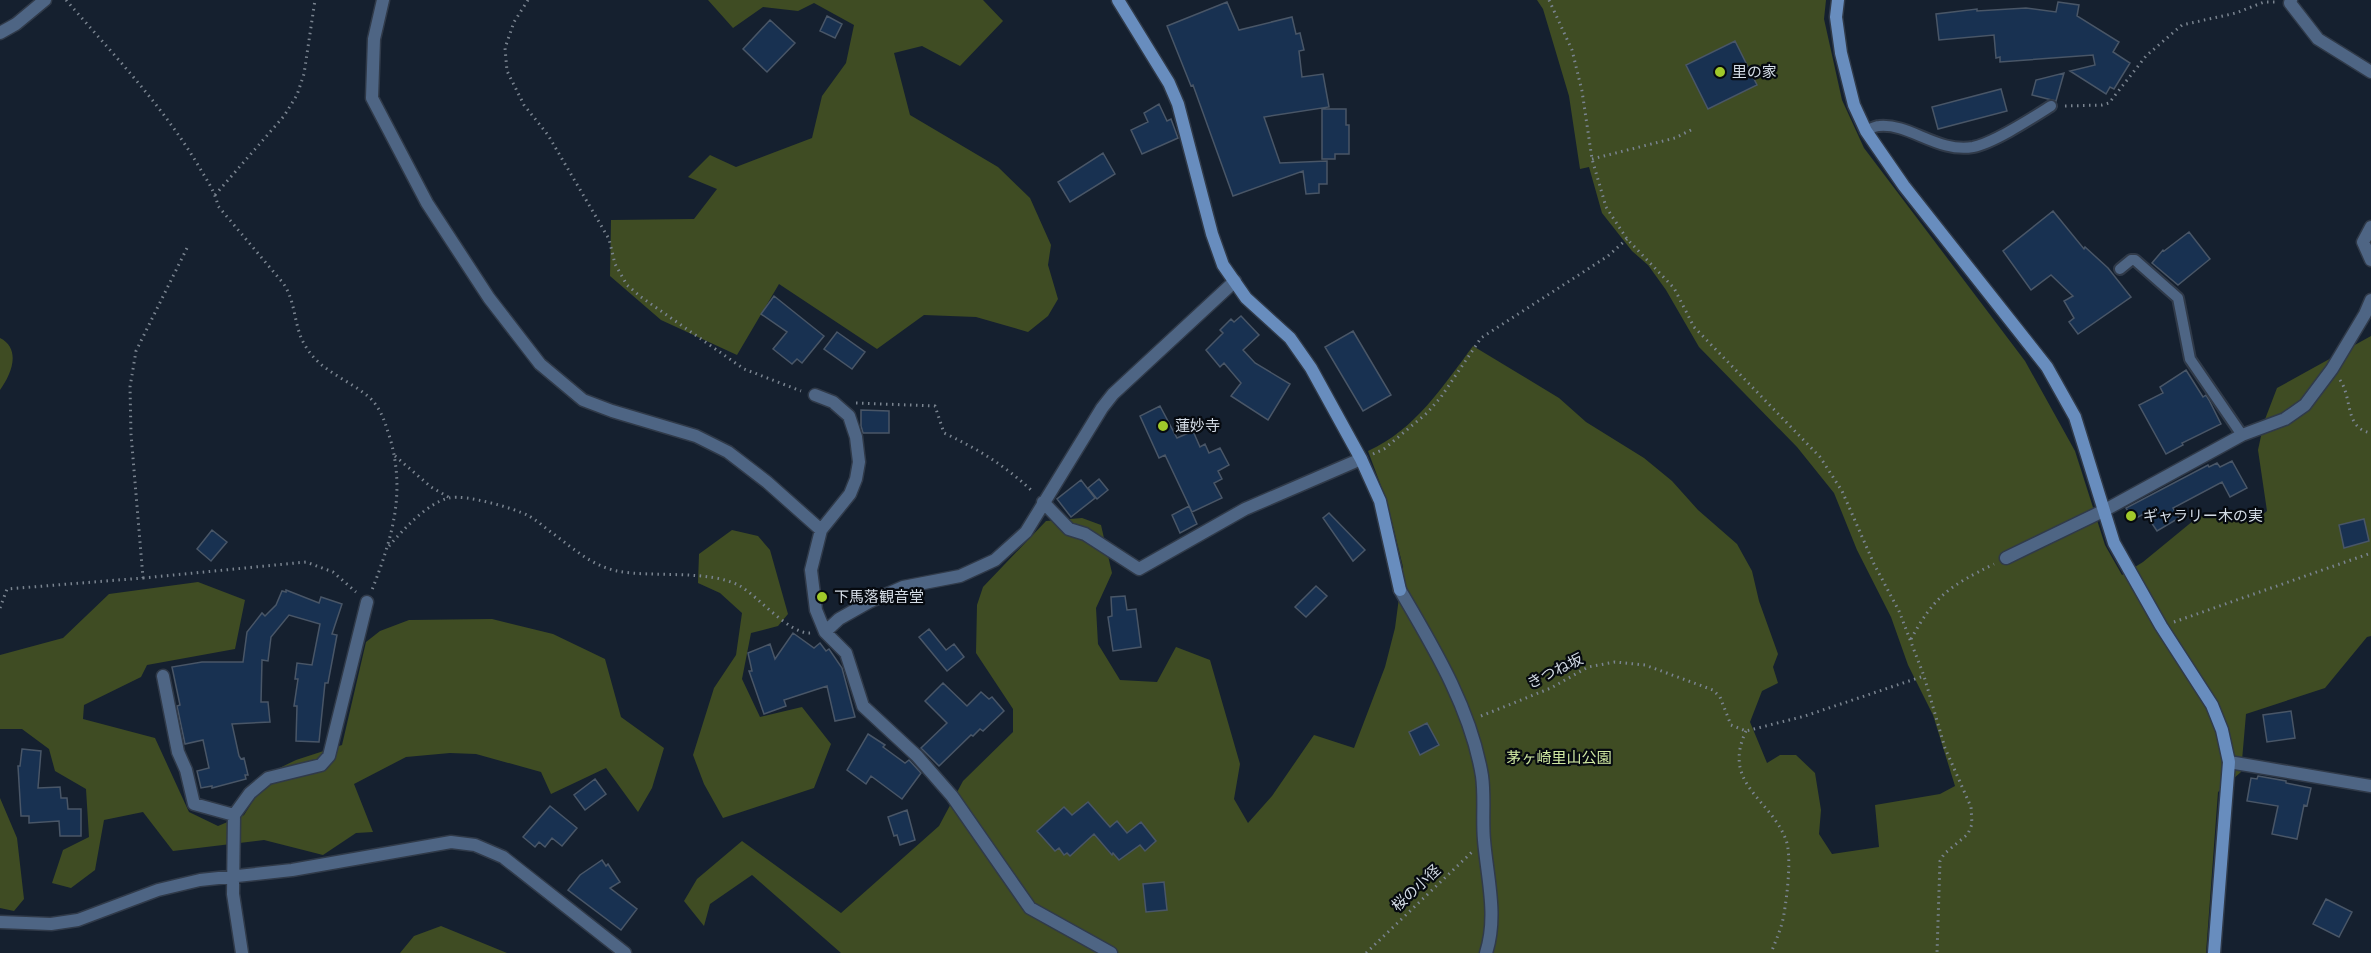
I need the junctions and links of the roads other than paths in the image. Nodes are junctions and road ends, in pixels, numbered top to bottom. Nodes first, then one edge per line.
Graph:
1 (45, 0) edge
2 (382, 0) edge
3 (1118, 0) edge
4 (1838, 0) edge
5 (2291, 1) edge
6 (0, 33) edge
7 (2371, 72) edge
8 (2051, 106) road end
9 (1866, 131) junction
10 (2371, 227) edge
11 (2371, 260) edge
12 (2120, 269) dead end
13 (1234, 282) junction
14 (2371, 300) edge
15 (815, 395) road end
16 (2242, 435) junction
17 (1360, 459) junction
18 (1043, 502) junction
19 (2105, 510) junction
20 (821, 530) junction
21 (2006, 558) road end
22 (367, 602) road end
23 (825, 632) junction
24 (163, 676) dead end
25 (2229, 762) junction
26 (2371, 786) edge
27 (234, 814) junction
28 (234, 875) junction
29 (0, 922) edge
30 (242, 953) edge
31 (625, 953) edge
32 (1111, 953) edge
33 (1486, 953) edge
34 (2214, 953) edge

1 - 6 street
2 - 20 street
3 - 13 street
4 - 9 street
5 - 7 street
8 - 9 lane
9 - 19 street
10 - 11 street
12 - 16 lane
13 - 17 street
13 - 18 street
14 - 16 street
15 - 20 street
16 - 19 street
17 - 18 street
17 - 33 street
18 - 23 street
19 - 21 street
19 - 25 street
20 - 23 street
22 - 27 street
23 - 32 street
24 - 27 street
25 - 26 street
25 - 34 street
27 - 28 street
28 - 29 street
28 - 30 street
28 - 31 street

